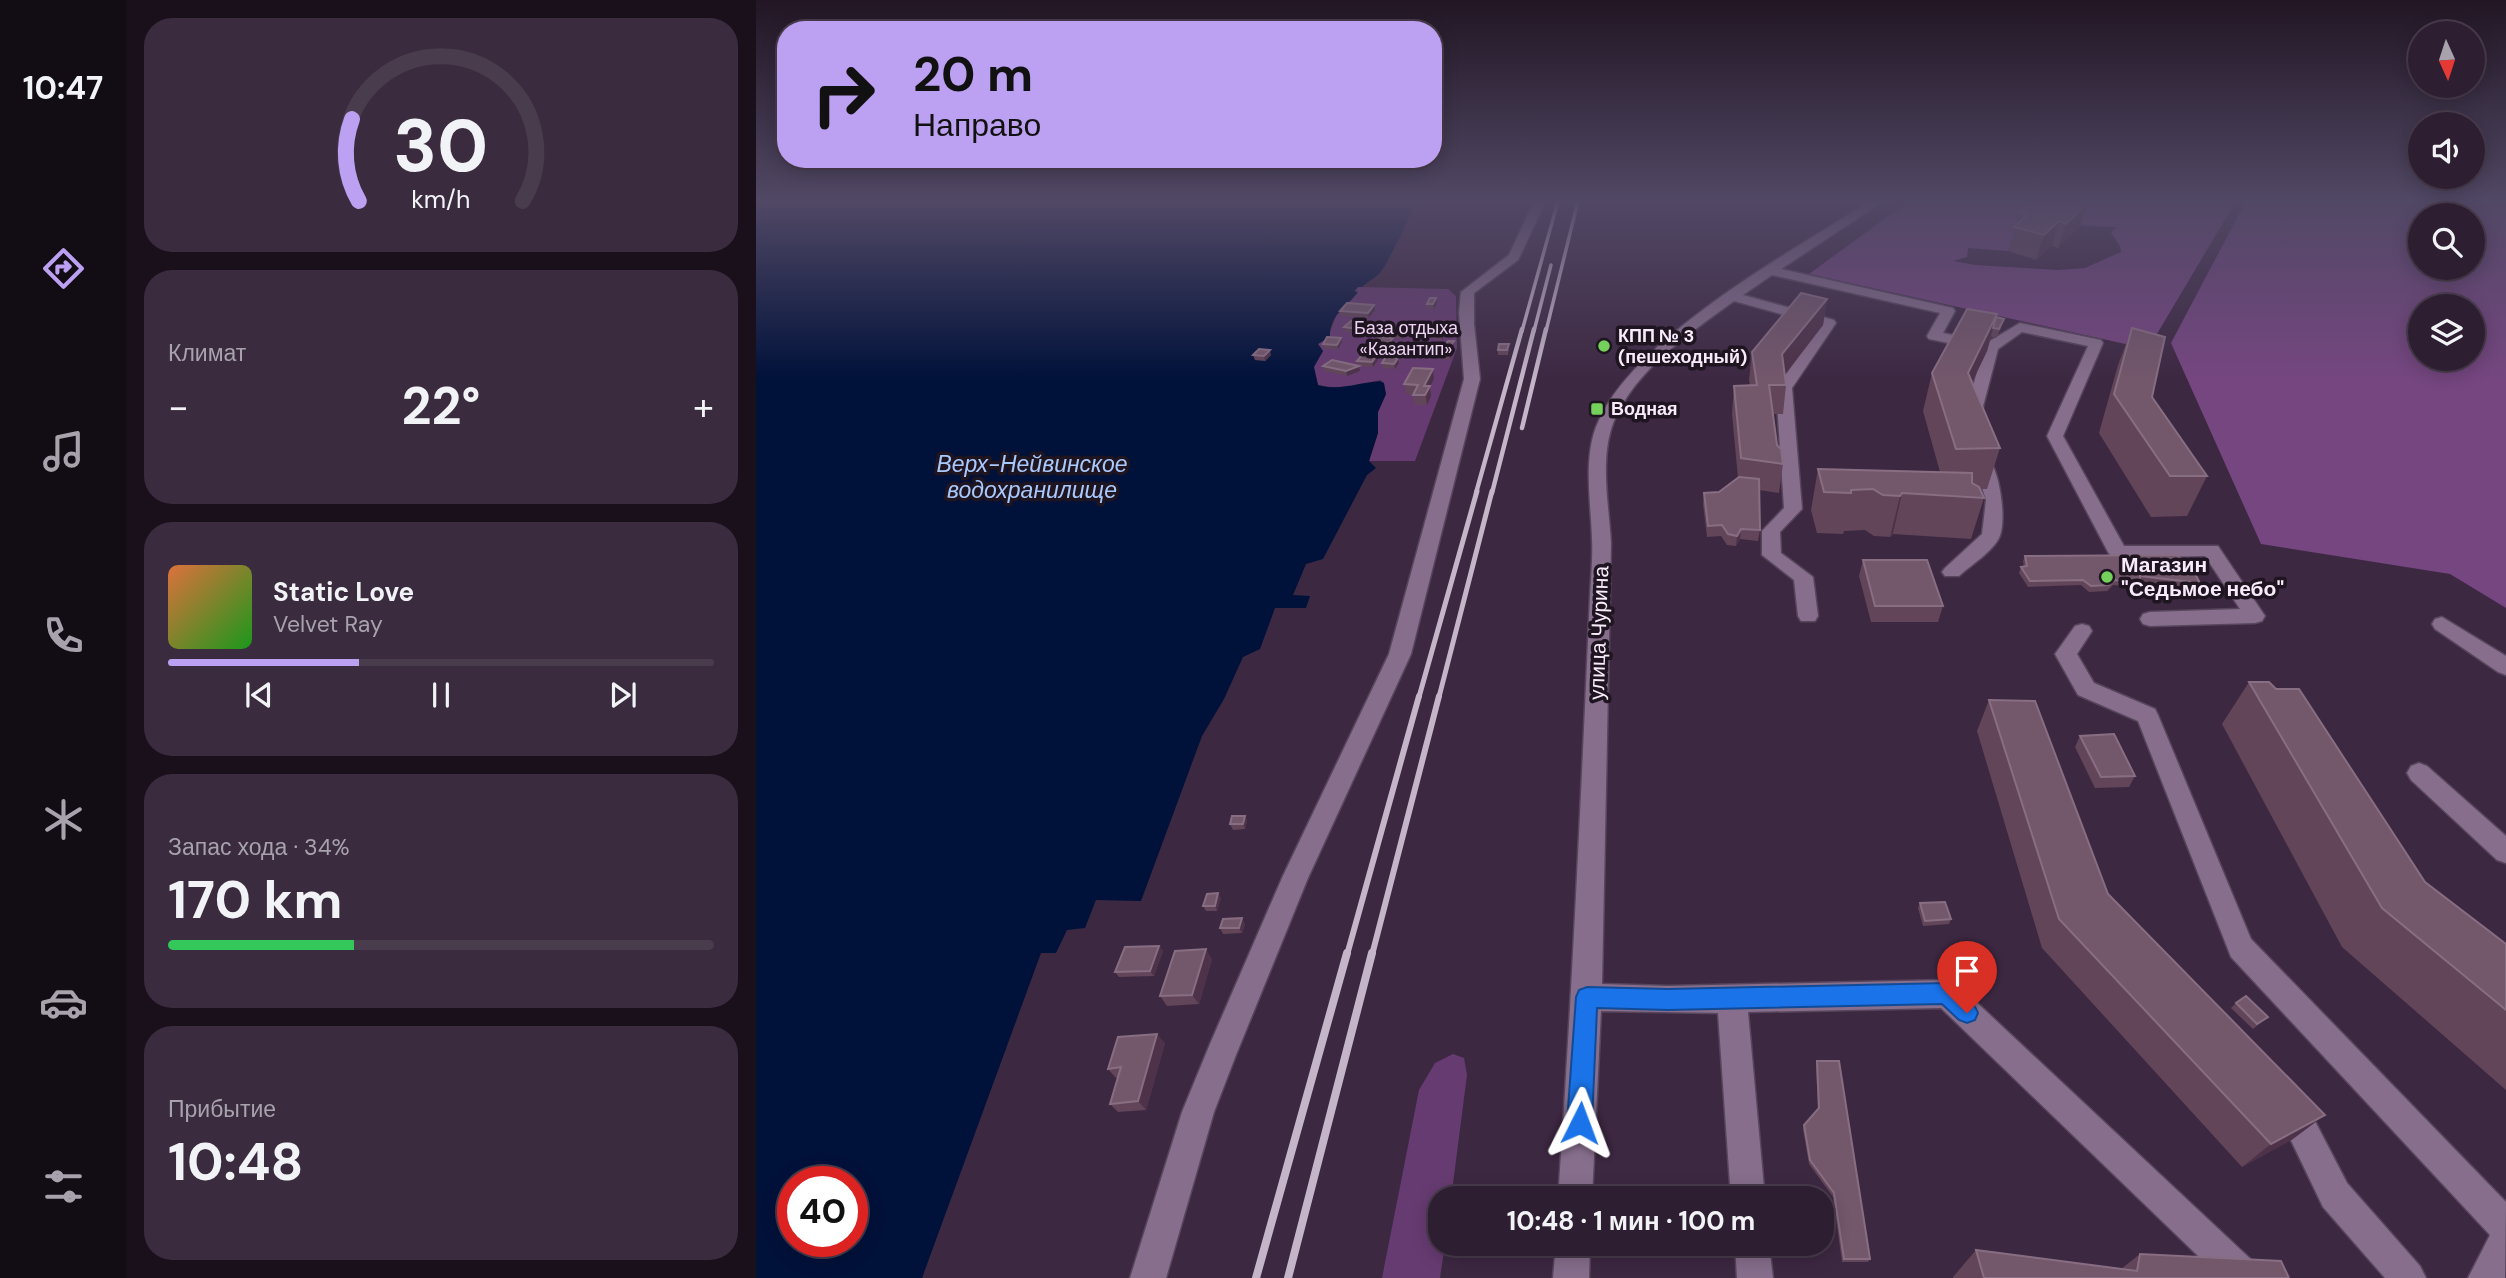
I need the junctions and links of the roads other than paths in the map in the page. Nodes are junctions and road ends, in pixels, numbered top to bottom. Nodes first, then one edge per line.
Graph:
1 (1509, 261) edge
2 (1787, 261) edge
3 (1771, 271) junction
4 (1733, 297) junction
5 (1991, 347) junction
6 (1952, 572) dead end
7 (1808, 616) dead end
8 (2150, 619) dead end
9 (2442, 624) dead end
10 (2082, 631) dead end
11 (2506, 667) edge
12 (2419, 774) dead end
13 (2506, 852) edge
14 (1587, 997) junction
15 (1732, 998) junction
16 (2274, 1083) edge
17 (1576, 1186) edge
18 (1747, 1186) edge
19 (2506, 1227) edge
20 (2506, 1241) edge
21 (1572, 1256) edge
22 (1753, 1256) edge
23 (1149, 1278) edge
24 (1571, 1278) edge
25 (1755, 1278) edge
26 (2246, 1278) edge
27 (2408, 1278) edge
28 (2486, 1278) edge

1 - 23 street
2 - 3 street, улица Чурина
3 - 4 street, улица Чурина
3 - 5 street
4 - 7 street
4 - 14 street, улица Чурина
5 - 6 street
5 - 8 street
9 - 11 street
10 - 19 street
12 - 13 street
14 - 15 street
14 - 17 street, улица Чурина
15 - 18 street
15 - 26 street
16 - 27 street
20 - 28 street
21 - 24 street
22 - 25 street

